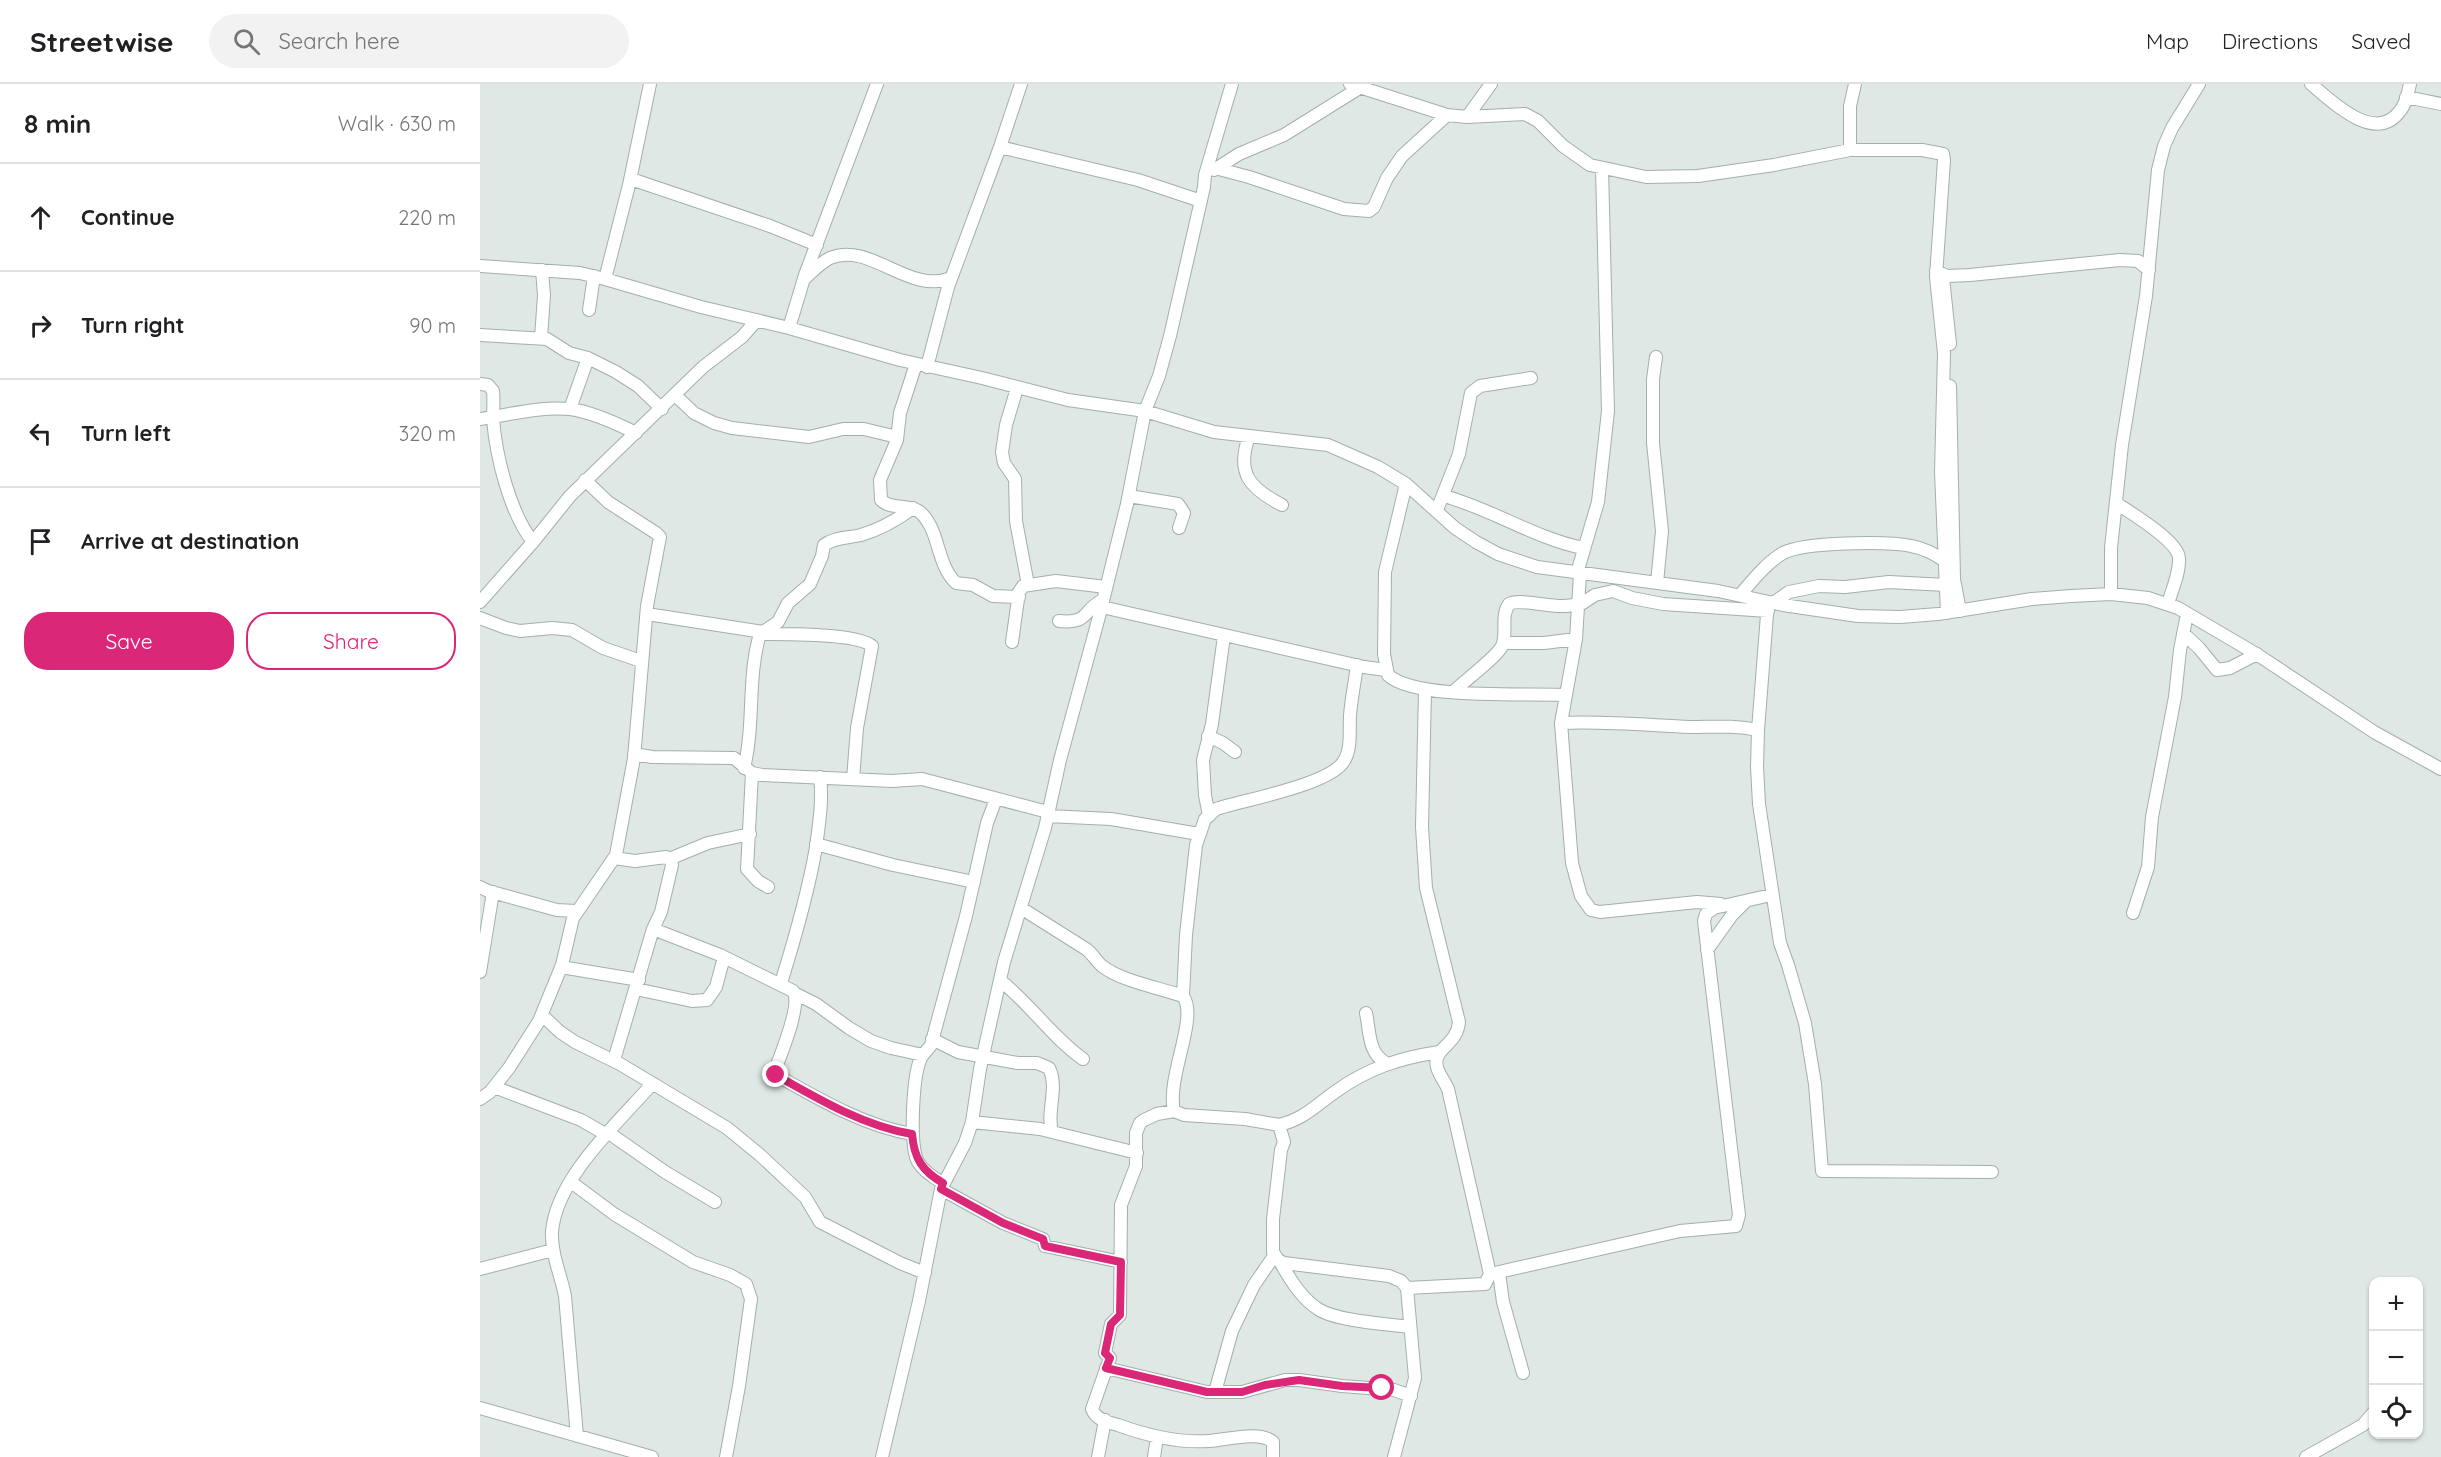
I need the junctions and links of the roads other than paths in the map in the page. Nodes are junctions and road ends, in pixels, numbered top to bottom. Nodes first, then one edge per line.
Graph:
1 (650, 84) edge
2 (877, 84) edge
3 (1020, 84) edge
4 (1232, 84) edge
5 (1491, 84) edge
6 (1856, 84) edge
7 (2199, 84) edge
8 (2311, 84) edge
9 (2410, 84) edge
10 (1355, 86) edge
11 (2406, 97) junction
12 (2441, 104) edge
13 (1447, 115) junction
14 (1467, 117) junction
15 (1000, 147) junction
16 (1850, 150) junction
17 (1602, 168) junction
18 (1210, 172) junction
19 (631, 179) junction
20 (1201, 201) junction
21 (817, 245) junction
22 (480, 266) edge
23 (542, 270) junction
24 (2149, 270) junction
25 (1939, 273) junction
26 (600, 277) junction
27 (951, 278) junction
28 (803, 280) junction
29 (589, 310) dead end
30 (757, 320) junction
31 (789, 328) junction
32 (480, 335) edge
33 (540, 338) junction
34 (1656, 357) dead end
35 (588, 358) junction
36 (921, 365) junction
37 (1531, 378) dead end
38 (480, 384) edge
39 (1017, 388) junction
40 (676, 396) junction
41 (570, 409) junction
42 (662, 409) junction
43 (1145, 411) junction
44 (493, 417) junction
45 (480, 419) edge
46 (636, 433) junction
47 (1249, 436) junction
48 (897, 437) junction
49 (585, 480) junction
50 (1406, 484) junction
51 (1129, 496) junction
52 (1443, 496) junction
53 (2116, 503) junction
54 (1282, 505) dead end
55 (913, 508) junction
56 (1437, 510) junction
57 (1179, 528) dead end
58 (533, 542) junction
59 (1583, 548) junction
60 (1945, 561) junction
61 (1579, 573) junction
62 (1657, 583) junction
63 (1028, 585) junction
64 (1946, 585) junction
65 (1106, 587) junction
66 (2111, 594) junction
67 (1740, 595) junction
68 (1019, 597) junction
69 (480, 602) edge
70 (1103, 604) junction
71 (2168, 604) junction
72 (1578, 605) junction
73 (1770, 605) junction
74 (1953, 612) junction
75 (647, 614) junction
76 (2187, 614) junction
77 (480, 618) edge
78 (1059, 621) dead end
79 (761, 633) junction
80 (2183, 633) junction
81 (1224, 636) junction
82 (1575, 639) junction
83 (1012, 642) dead end
84 (1503, 643) junction
85 (2257, 654) junction
86 (641, 661) junction
87 (1357, 665) junction
88 (1386, 670) junction
89 (1425, 690) junction
90 (1453, 692) junction
91 (1565, 695) junction
92 (1561, 723) junction
93 (1758, 730) junction
94 (1208, 736) junction
95 (1235, 752) dead end
96 (634, 754) junction
97 (2441, 769) edge
98 (748, 770) junction
99 (820, 777) junction
100 (853, 779) junction
101 (996, 800) junction
102 (1048, 814) junction
103 (1209, 816) junction
104 (750, 834) junction
105 (1199, 834) junction
106 (816, 844) junction
107 (614, 858) junction
108 (669, 859) junction
109 (974, 882) junction
110 (480, 887) edge
111 (768, 887) dead end
112 (493, 892) junction
113 (1771, 895) junction
114 (1748, 900) junction
115 (1725, 905) junction
116 (1021, 908) junction
117 (576, 911) junction
118 (2133, 913) dead end
119 (653, 928) junction
120 (1707, 950) junction
121 (724, 957) junction
122 (561, 967) junction
123 (480, 972) edge
124 (1001, 981) junction
125 (781, 983) junction
126 (638, 985) junction
127 (796, 994) junction
128 (1184, 996) junction
129 (1366, 1013) dead end
130 (542, 1015) junction
131 (932, 1039) junction
132 (1439, 1052) junction
133 (922, 1055) junction
134 (984, 1055) junction
135 (1083, 1059) dead end
136 (614, 1060) junction
137 (1386, 1063) junction
138 (652, 1084) junction
139 (494, 1087) junction
140 (480, 1099) edge
141 (1174, 1111) junction
142 (972, 1122) junction
143 (1279, 1125) junction
144 (1052, 1132) junction
145 (608, 1134) junction
146 (912, 1134) junction
147 (1137, 1153) junction
148 (1992, 1172) dead end
149 (572, 1182) junction
150 (942, 1186) junction
151 (715, 1202) dead end
152 (553, 1250) junction
153 (1277, 1259) junction
154 (1121, 1262) junction
155 (480, 1269) edge
156 (925, 1273) junction
157 (1495, 1274) junction
158 (1407, 1288) junction
159 (1410, 1328) junction
160 (1106, 1368) junction
161 (1523, 1373) dead end
162 (1215, 1392) junction
163 (1411, 1396) junction
164 (480, 1408) edge
165 (2369, 1417) edge
166 (1105, 1420) junction
167 (577, 1436) junction
168 (1158, 1437) junction
169 (652, 1457) edge
170 (726, 1457) edge
171 (882, 1457) edge
172 (1098, 1457) edge
173 (1154, 1457) edge
174 (1273, 1457) edge
175 (1394, 1457) edge
176 (2306, 1457) edge

1 - 19 street
2 - 21 street
3 - 15 street
4 - 18 street
5 - 14 street
6 - 16 street
7 - 24 street
8 - 11 street
9 - 11 street
10 - 13 street
10 - 18 street
11 - 12 street
13 - 14 street
13 - 18 street
14 - 17 street
15 - 20 street
15 - 27 street
16 - 17 street
16 - 25 street
17 - 59 street
18 - 20 street
19 - 21 street
19 - 26 street
20 - 43 street
21 - 28 street
22 - 23 street
23 - 26 street
23 - 33 street
24 - 25 street
24 - 53 street
25 - 60 street
25 - 74 street
26 - 29 street
26 - 30 street
27 - 28 street
27 - 36 street
28 - 31 street
30 - 31 street
30 - 40 street
31 - 36 street
32 - 33 street
33 - 35 street
34 - 62 street
35 - 41 street
35 - 42 street
36 - 39 street
36 - 48 street
37 - 52 street
38 - 44 street
39 - 43 street
39 - 63 street
40 - 42 street
40 - 48 street
41 - 44 street
41 - 46 street
42 - 46 street
43 - 47 street
43 - 51 street
44 - 45 street
44 - 58 street
46 - 49 street
47 - 50 street
47 - 54 street
48 - 55 street
49 - 58 street
49 - 75 street
50 - 56 street
50 - 88 street
51 - 57 street
51 - 65 street
52 - 56 street
52 - 59 street
53 - 66 street
53 - 71 street
55 - 68 street
55 - 79 street
56 - 61 street
58 - 69 street
59 - 61 street
60 - 64 street
60 - 67 street
61 - 62 street
61 - 72 street
62 - 67 street
63 - 65 street
63 - 68 street
64 - 73 street
64 - 74 street
65 - 70 street
66 - 71 street
66 - 74 street
67 - 73 street
68 - 83 street
70 - 78 street
70 - 81 street
70 - 102 street
71 - 76 street
72 - 73 street
72 - 82 street
72 - 84 street
73 - 74 street
73 - 93 street
75 - 79 street
75 - 86 street
76 - 80 street
76 - 85 street
77 - 86 street
79 - 98 street
79 - 100 street
80 - 85 street
80 - 118 street
81 - 87 street
81 - 94 street
82 - 84 street
82 - 91 street
84 - 90 street
85 - 97 street
86 - 96 street
87 - 88 street
87 - 103 street
88 - 89 street
89 - 90 street
89 - 132 street
90 - 91 street
91 - 92 street
92 - 93 street
92 - 115 street
93 - 113 street
94 - 95 street
94 - 103 street
96 - 98 street
96 - 107 street
98 - 99 street
98 - 104 street
99 - 100 street
99 - 106 street
100 - 101 street
101 - 102 street
101 - 109 street
102 - 105 street
102 - 116 street
103 - 105 street
104 - 108 street
104 - 111 street
105 - 128 street
106 - 109 street
106 - 125 street
107 - 108 street
107 - 117 street
108 - 119 street
109 - 131 street
110 - 112 street
112 - 117 street
112 - 123 street
113 - 114 street
113 - 148 street
114 - 115 street
114 - 120 street
115 - 120 street
116 - 124 street
116 - 128 street
117 - 122 street
119 - 121 street
119 - 126 street
120 - 157 street
121 - 125 street
121 - 126 street
122 - 126 street
122 - 130 street
124 - 134 street
124 - 135 street
125 - 127 street
126 - 136 street
127 - 133 street
127 - 146 street
128 - 141 street
129 - 137 street
130 - 136 street
130 - 139 street
131 - 133 street
131 - 134 street
132 - 137 street
132 - 157 street
133 - 146 street
134 - 142 street
134 - 144 street
136 - 138 street
137 - 143 street
138 - 145 street
138 - 156 street
139 - 140 street
139 - 145 street
141 - 143 street
141 - 147 street
142 - 144 street
142 - 150 street
143 - 153 street
144 - 147 street
145 - 149 street
145 - 151 street
146 - 150 street
147 - 154 street
149 - 152 street
149 - 170 street
150 - 154 street
150 - 156 street
152 - 155 street
152 - 167 street
153 - 158 street
153 - 159 street
153 - 162 street
154 - 160 street
156 - 171 street
157 - 158 street
157 - 161 street
158 - 159 street
159 - 163 street
160 - 162 street
160 - 166 street
162 - 163 street
163 - 175 street
164 - 167 street
165 - 176 street
166 - 168 street
166 - 172 street
167 - 169 street
168 - 173 street
168 - 174 street

